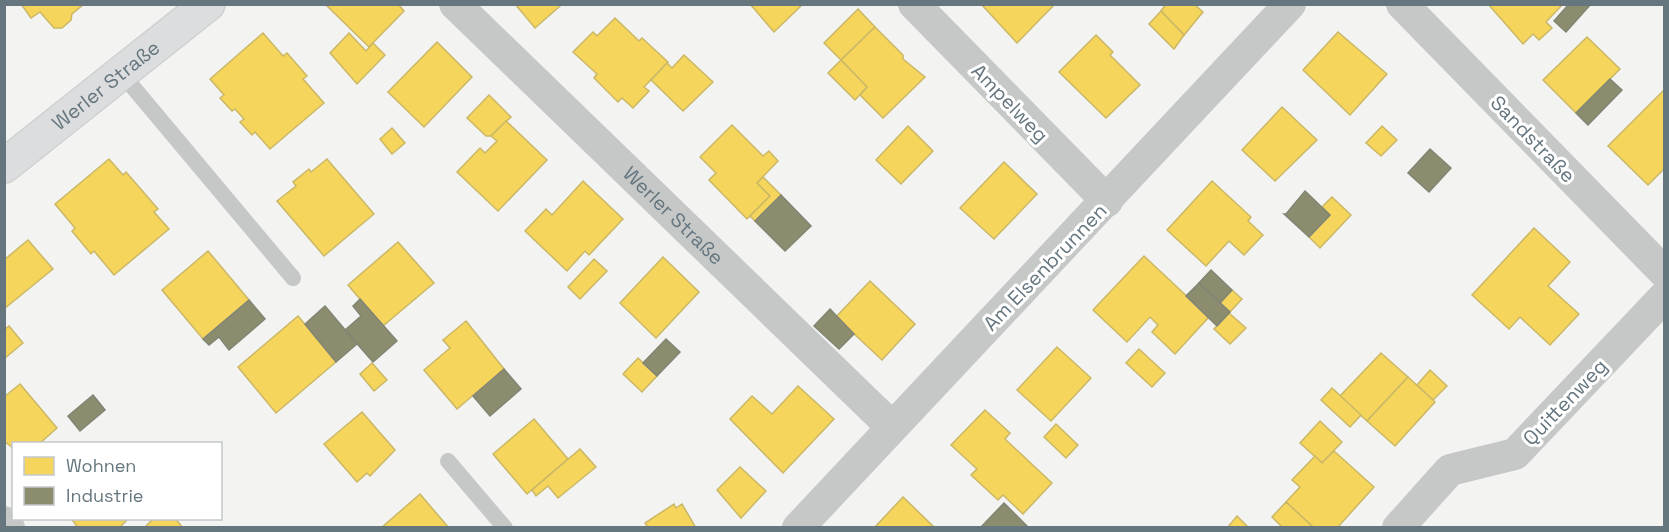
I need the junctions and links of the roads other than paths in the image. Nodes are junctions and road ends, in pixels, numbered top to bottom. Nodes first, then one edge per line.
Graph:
1 (208, 4) edge
2 (455, 4) edge
3 (914, 4) edge
4 (1290, 4) edge
5 (1402, 4) edge
6 (122, 74) junction
7 (4, 166) edge
8 (1107, 201) junction
9 (1660, 259) edge
10 (293, 278) dead end
11 (1665, 297) edge
12 (892, 427) junction
13 (448, 461) dead end
14 (4, 522) edge
15 (9, 528) edge
16 (505, 528) edge
17 (798, 528) edge
18 (1398, 528) edge

1 - 6 main road, Werler Straße
2 - 12 street, Werler Straße
3 - 8 street, Ampelweg
4 - 8 street, Am Elsenbrunnen
5 - 9 street, Sandstraße
6 - 7 main road, Werler Straße
6 - 10 lane
8 - 12 street, Am Elsenbrunnen
11 - 18 street, Quittenweg
12 - 17 street, Am Elsenbrunnen
13 - 16 lane
14 - 15 street

